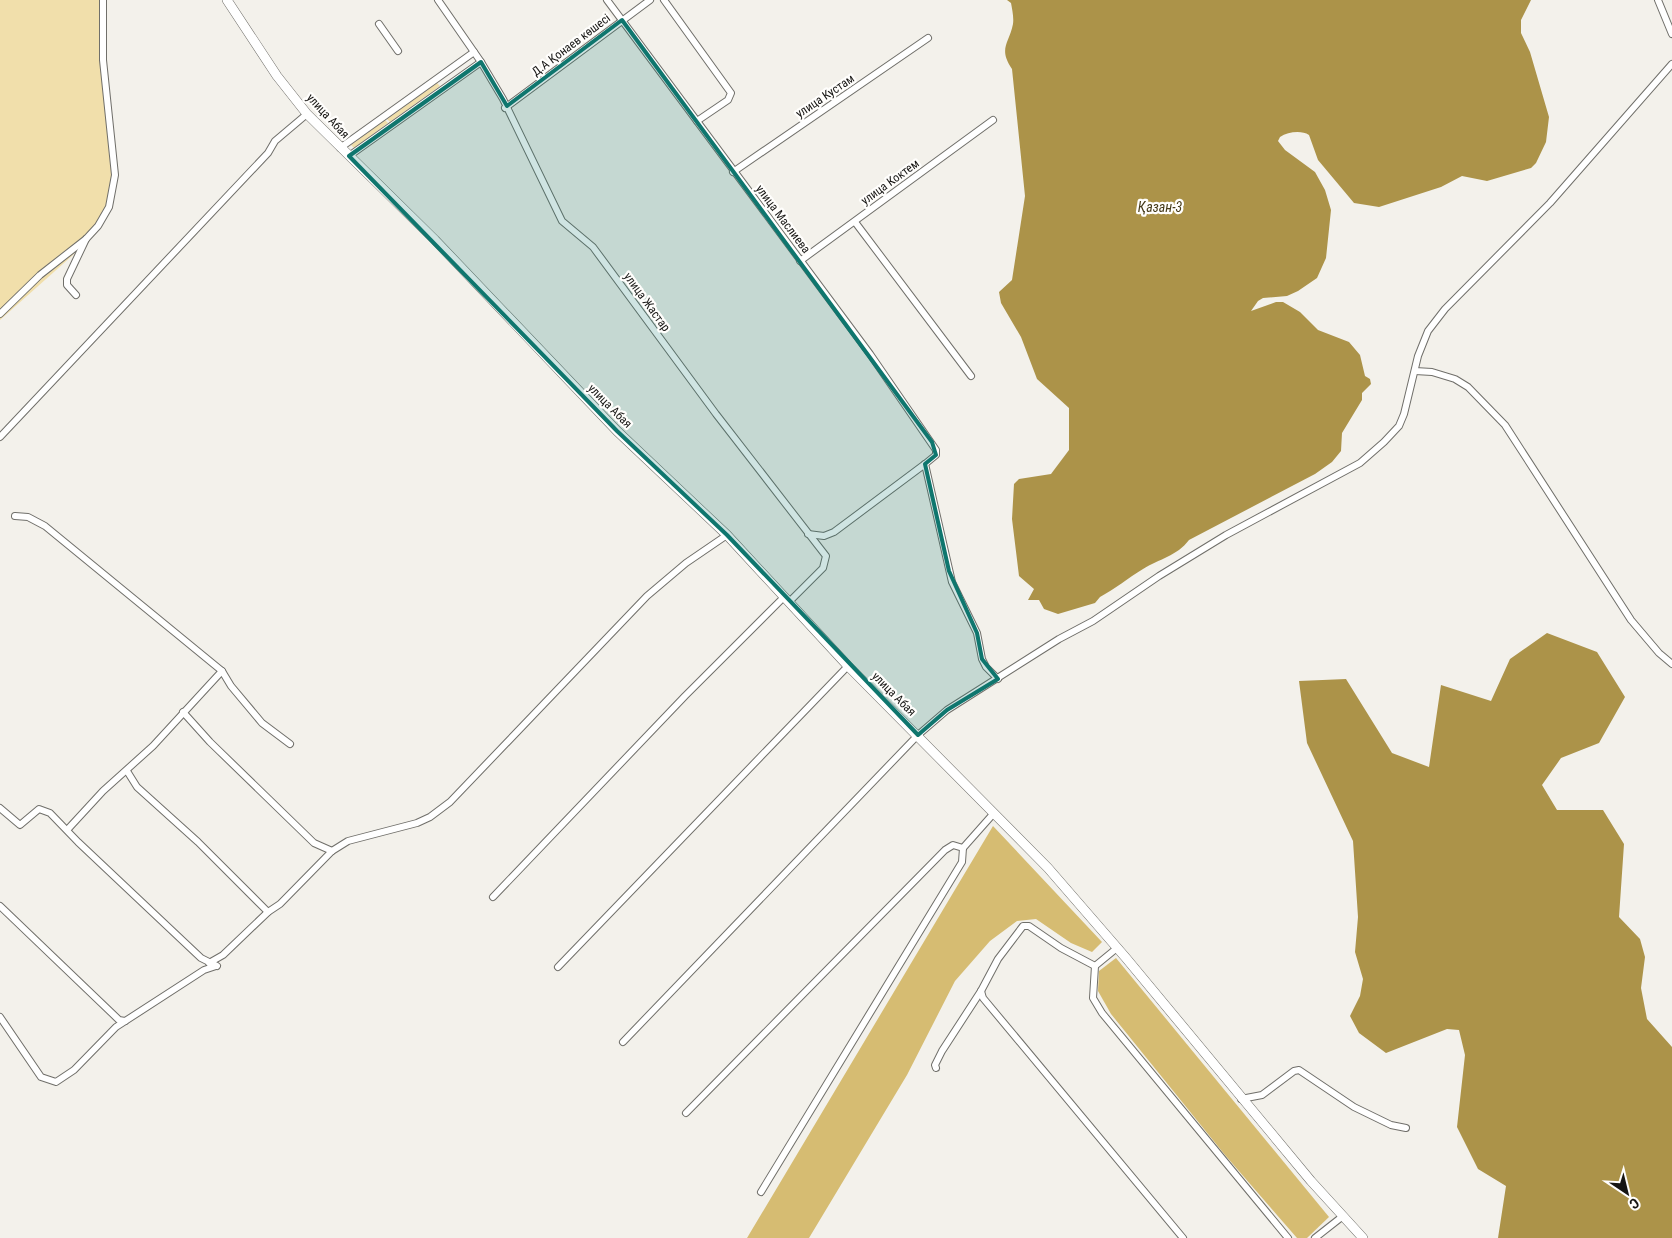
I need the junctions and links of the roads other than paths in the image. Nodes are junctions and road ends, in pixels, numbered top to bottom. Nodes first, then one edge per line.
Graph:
1 (103, 0) edge
2 (227, 0) edge
3 (438, 0) edge
4 (607, 0) edge
5 (650, 0) edge
6 (664, 0) edge
7 (1658, 0) edge
8 (622, 20) junction
9 (379, 24) dead end
10 (1672, 34) edge
11 (928, 38) dead end
12 (398, 51) dead end
13 (474, 52) junction
14 (481, 62) junction
15 (1672, 64) edge
16 (505, 108) junction
17 (307, 114) junction
18 (993, 120) dead end
19 (697, 121) junction
20 (340, 148) junction
21 (349, 156) junction
22 (733, 172) junction
23 (855, 222) junction
24 (86, 239) junction
25 (800, 261) junction
26 (76, 295) dead end
27 (0, 314) edge
28 (1414, 372) junction
29 (971, 376) dead end
30 (0, 437) edge
31 (926, 464) junction
32 (15, 516) dead end
33 (807, 534) junction
34 (727, 535) junction
35 (786, 600) junction
36 (1672, 664) edge
37 (848, 666) junction
38 (222, 671) junction
39 (998, 679) junction
40 (183, 712) junction
41 (918, 735) junction
42 (290, 744) dead end
43 (127, 770) junction
44 (0, 808) edge
45 (994, 813) junction
46 (68, 829) junction
47 (963, 848) junction
48 (332, 850) junction
49 (494, 897) dead end
50 (0, 906) edge
51 (268, 912) junction
52 (1117, 948) junction
53 (209, 963) junction
54 (1095, 966) junction
55 (558, 967) dead end
56 (981, 991) junction
57 (0, 1018) edge
58 (124, 1021) junction
59 (623, 1042) dead end
60 (936, 1068) dead end
61 (1242, 1099) junction
62 (686, 1113) dead end
63 (1406, 1128) dead end
64 (761, 1192) dead end
65 (1343, 1216) junction
66 (1183, 1238) edge
67 (1288, 1238) edge
68 (1314, 1238) edge
69 (1363, 1238) edge

1 - 24 street
2 - 17 main road, улица Абая
3 - 13 street, улица Жастар
4 - 8 street, улица Маслиева
5 - 8 street, Д.А Қонаев көшесі
6 - 19 street
7 - 10 street
8 - 16 street, Д.А Қонаев көшесі
8 - 19 street, улица Маслиева
9 - 12 street
11 - 22 street, улица Кустам
13 - 14 street, улица Жастар
13 - 20 street
14 - 16 street, улица Жастар
14 - 21 street
15 - 28 street
16 - 33 street, улица Жастар
17 - 20 main road, улица Абая
17 - 30 street
18 - 23 street, улица Коктем
19 - 22 street, улица Маслиева
20 - 21 main road, улица Абая
21 - 34 main road, улица Абая
22 - 25 street, улица Маслиева
23 - 25 street, улица Коктем
23 - 29 street
24 - 26 street
24 - 27 street
25 - 31 street, улица Маслиева
28 - 36 street
28 - 39 street
31 - 33 street
31 - 39 street
32 - 38 street
33 - 35 street, улица Жастар
34 - 35 main road, улица Абая
34 - 48 street
35 - 37 main road, улица Абая
35 - 49 street, улица Жастар
37 - 41 main road, улица Абая
37 - 55 street
38 - 40 street
38 - 42 street
39 - 41 street
40 - 43 street
40 - 48 street
41 - 45 main road, улица Абая
41 - 59 street
43 - 46 street
43 - 51 street
44 - 46 street
45 - 47 street
45 - 52 main road, улица Абая
46 - 53 street
47 - 62 street
47 - 64 street
48 - 51 street
50 - 58 street
51 - 53 street
52 - 54 street
52 - 61 main road, улица Абая
53 - 58 street
54 - 56 street
54 - 67 street
56 - 60 street
56 - 66 street
57 - 58 street
61 - 63 street
61 - 65 main road, улица Абая
65 - 68 street
65 - 69 main road, улица Абая

